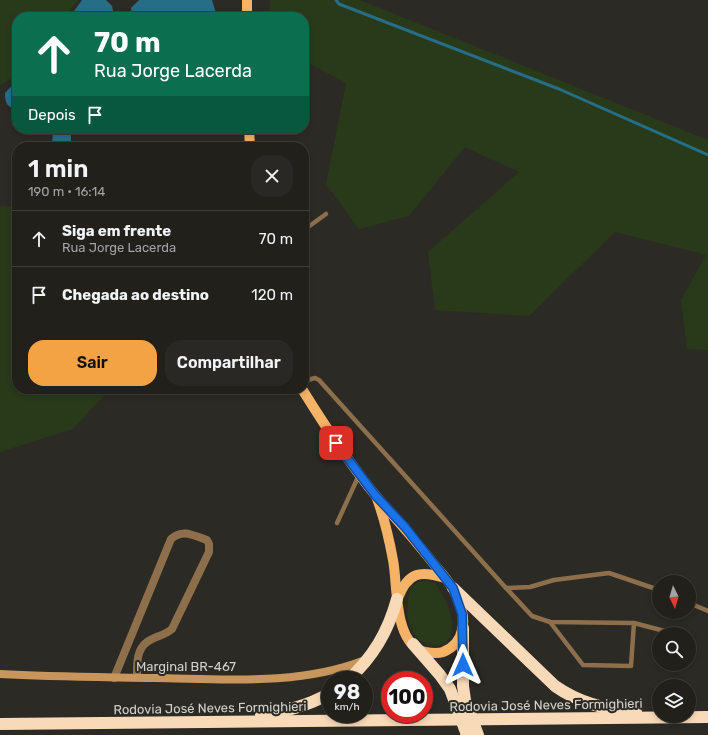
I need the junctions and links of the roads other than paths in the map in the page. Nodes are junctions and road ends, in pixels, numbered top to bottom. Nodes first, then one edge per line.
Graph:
1 (247, 0) edge
2 (247, 12) edge
3 (326, 214) dead end
4 (309, 226) edge
5 (309, 380) edge
6 (305, 394) edge
7 (359, 474) junction
8 (376, 496) junction
9 (337, 523) dead end
10 (445, 578) junction
11 (453, 588) junction
12 (506, 588) junction
13 (652, 588) edge
14 (397, 599) junction
15 (696, 606) edge
16 (708, 611) edge
17 (550, 622) junction
18 (634, 623) junction
19 (463, 628) junction
20 (652, 628) edge
21 (413, 644) junction
22 (369, 658) junction
23 (122, 660) junction
24 (137, 660) junction
25 (357, 671) edge
26 (0, 674) edge
27 (137, 677) junction
28 (114, 678) junction
29 (321, 698) edge
30 (652, 712) edge
31 (696, 712) edge
32 (708, 713) edge
33 (708, 717) edge
34 (207, 721) junction
35 (0, 724) edge
36 (467, 735) edge
37 (478, 735) edge

1 - 2 main road
3 - 4 lane
5 - 12 lane
6 - 7 main road
7 - 8 main road
7 - 9 lane
8 - 10 main road
8 - 14 main road
10 - 11 main road
10 - 14 main road
11 - 19 main road
11 - 30 highway
12 - 13 lane
12 - 17 lane
14 - 21 main road
14 - 22 highway
15 - 16 lane
17 - 18 lane
17 - 18 lane
18 - 20 lane
19 - 21 main road
19 - 37 highway
21 - 36 highway
22 - 25 highway
22 - 27 main road, Marginal BR-467
23 - 24 street
23 - 24 street
23 - 28 street
24 - 27 street
26 - 28 main road, Marginal BR-467
27 - 28 main road, Marginal BR-467
29 - 34 highway
31 - 32 highway
33 - 34 highway, Rodovia José Neves Formighieri
34 - 35 highway, Rodovia José Neves Formighieri

